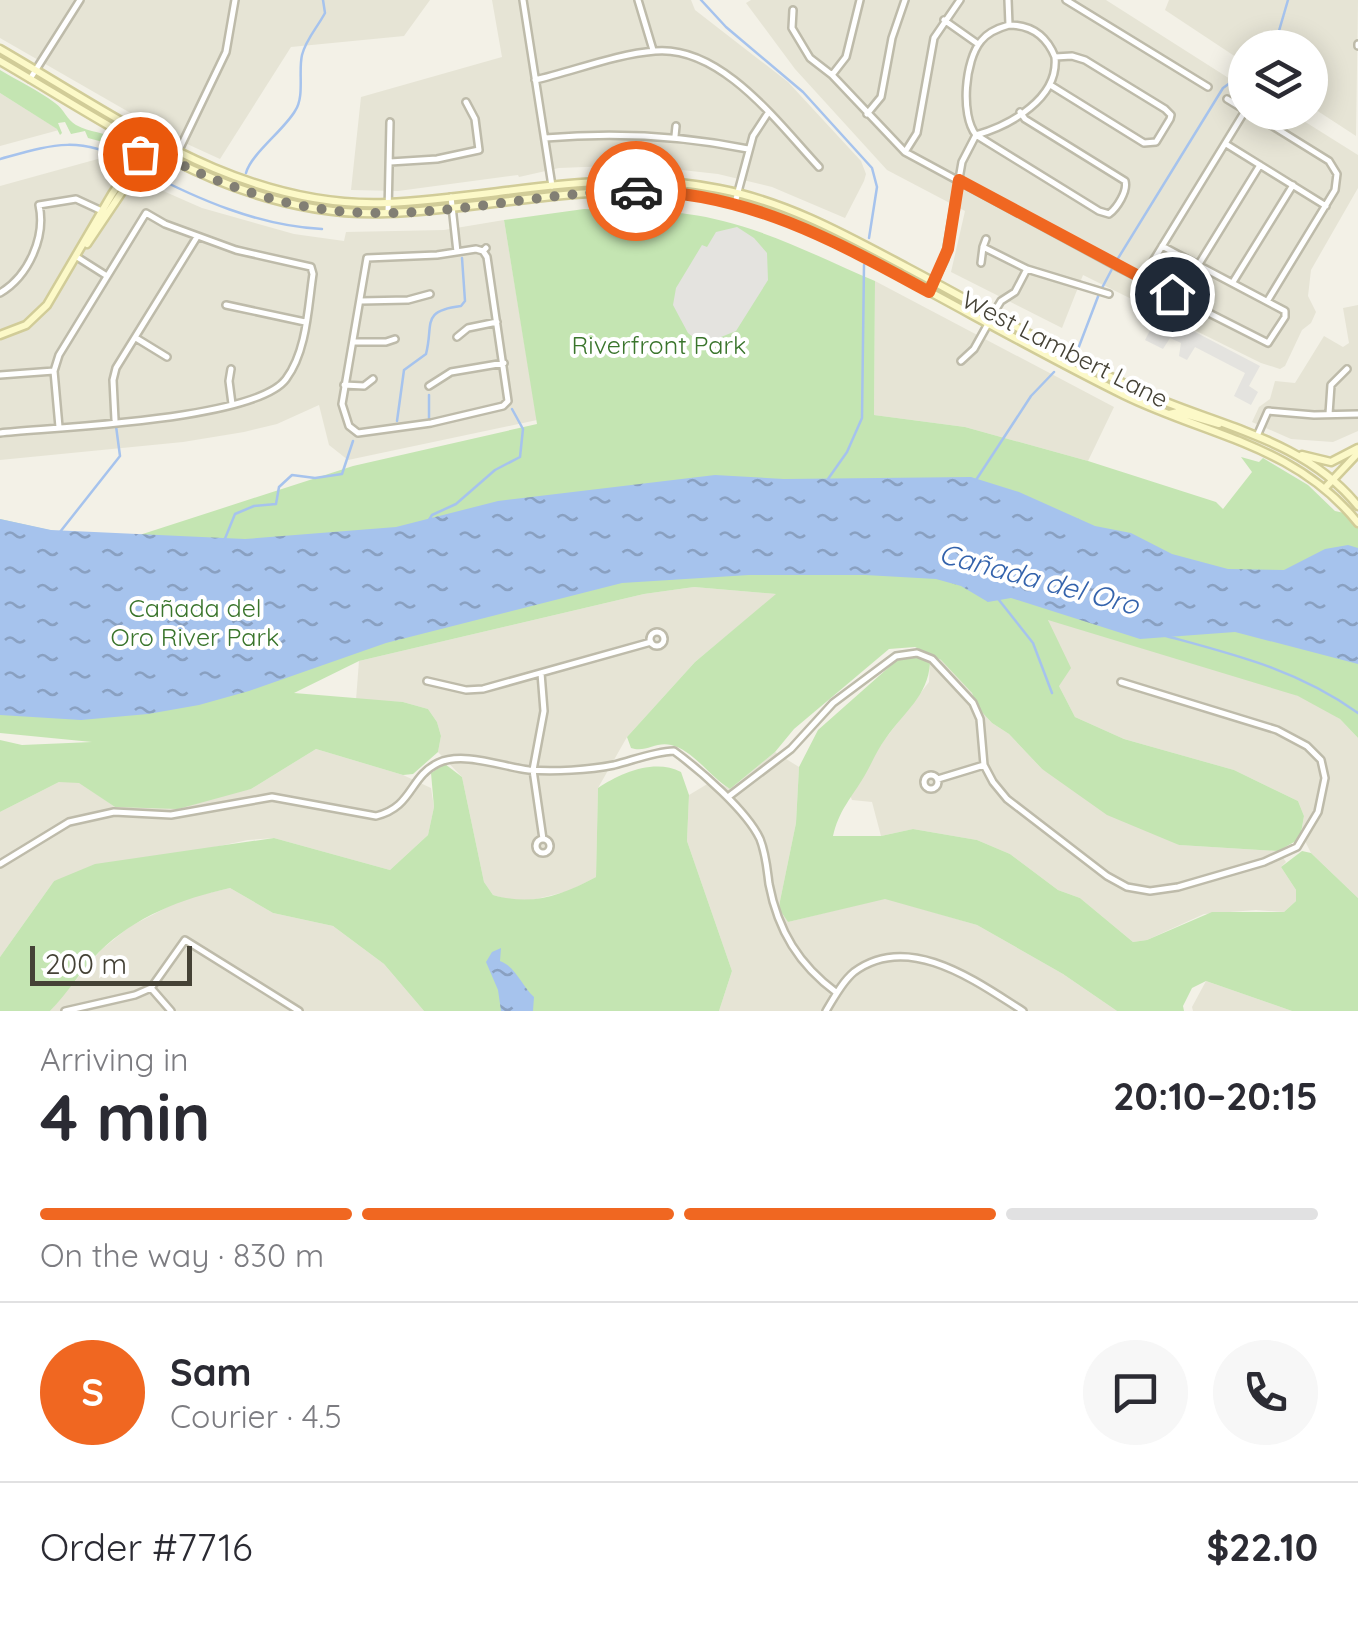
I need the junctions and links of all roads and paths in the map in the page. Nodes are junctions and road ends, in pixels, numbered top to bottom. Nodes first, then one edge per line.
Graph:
1 (80, 0) edge
2 (236, 0) edge
3 (523, 0) edge
4 (638, 0) edge
5 (860, 0) edge
6 (905, 0) edge
7 (960, 0) edge
8 (1008, 0) edge
9 (1066, 0) edge
10 (793, 10) dead end
11 (944, 20) junction
12 (1009, 25) junction
13 (978, 44) junction
14 (0, 49) edge
15 (653, 51) junction
16 (1055, 58) junction
17 (0, 61) edge
18 (36, 70) junction
19 (832, 76) junction
20 (30, 79) junction
21 (535, 80) junction
22 (1052, 86) junction
23 (1208, 87) dead end
24 (466, 102) dead end
25 (1020, 112) junction
26 (768, 114) junction
27 (867, 114) junction
28 (390, 122) dead end
29 (676, 126) dead end
30 (1234, 130) edge
31 (1279, 130) edge
32 (976, 134) junction
33 (151, 136) junction
34 (675, 136) junction
35 (544, 138) junction
36 (1225, 143) junction
37 (145, 146) junction
38 (748, 150) junction
39 (178, 152) junction
40 (905, 152) junction
41 (390, 162) junction
42 (1260, 165) junction
43 (818, 167) dead end
44 (959, 180) junction
45 (1293, 185) junction
46 (552, 186) junction
47 (738, 193) junction
48 (451, 197) junction
49 (388, 202) junction
50 (735, 203) junction
51 (1326, 206) junction
52 (452, 208) junction
53 (104, 213) junction
54 (388, 213) junction
55 (196, 236) junction
56 (1162, 246) junction
57 (457, 252) junction
58 (77, 258) junction
59 (317, 261) dead end
60 (980, 263) dead end
61 (1199, 264) junction
62 (311, 268) junction
63 (1027, 270) junction
64 (107, 276) junction
65 (1142, 279) junction
66 (934, 282) junction
67 (1233, 282) junction
68 (929, 292) junction
69 (0, 293) edge
70 (430, 294) dead end
71 (1109, 294) dead end
72 (361, 300) junction
73 (1268, 300) junction
74 (226, 305) dead end
75 (994, 314) junction
76 (305, 322) junction
77 (498, 322) junction
78 (988, 323) junction
79 (0, 336) edge
80 (136, 338) junction
81 (457, 338) dead end
82 (395, 339) dead end
83 (354, 342) junction
84 (167, 357) dead end
85 (961, 362) dead end
86 (504, 364) junction
87 (231, 369) dead end
88 (1347, 369) dead end
89 (54, 371) junction
90 (0, 375) edge
91 (373, 379) dead end
92 (344, 385) junction
93 (429, 386) dead end
94 (232, 404) junction
95 (1168, 414) junction
96 (1358, 414) edge
97 (1329, 415) junction
98 (115, 421) junction
99 (1222, 423) junction
100 (59, 427) junction
101 (0, 433) edge
102 (1257, 436) junction
103 (1282, 447) junction
104 (1358, 450) edge
105 (1332, 480) junction
106 (1328, 490) junction
107 (1358, 506) edge
108 (1358, 523) edge
109 (652, 642) dead end
110 (541, 673) junction
111 (427, 681) dead end
112 (1121, 682) dead end
113 (984, 764) junction
114 (533, 770) junction
115 (938, 780) dead end
116 (728, 797) junction
117 (542, 839) dead end
118 (0, 864) edge
119 (150, 988) junction
120 (837, 993) junction
121 (65, 1011) edge
122 (171, 1011) edge
123 (300, 1011) edge
124 (826, 1011) edge
125 (1023, 1011) edge

1 - 18 street
2 - 39 street
3 - 21 street
4 - 15 street
5 - 19 street
6 - 27 street
7 - 11 street
8 - 12 street
9 - 23 street
10 - 19 street
11 - 13 street
11 - 40 street
12 - 13 street
12 - 16 street
13 - 32 street
14 - 18 main road, West Lambert Lane
15 - 21 street
15 - 26 street
16 - 22 street
16 - 22 street
17 - 20 main road, West Lambert Lane
18 - 20 street
18 - 33 main road, West Lambert Lane
19 - 27 street
20 - 37 main road, West Lambert Lane
21 - 35 street
22 - 25 street
24 - 41 street
25 - 32 street
25 - 32 street
26 - 38 street
26 - 43 street
27 - 40 street
28 - 41 street
29 - 34 street
30 - 36 street
31 - 51 street
32 - 44 street
33 - 37 main road
33 - 39 main road, West Lambert Lane
34 - 35 street
34 - 38 street
35 - 46 street
36 - 42 street
36 - 56 street
37 - 53 main road
37 - 54 main road, West Lambert Lane
38 - 47 street
39 - 49 main road, West Lambert Lane
40 - 44 street
41 - 49 street
42 - 45 street
42 - 61 street
44 - 65 street
44 - 66 street
45 - 51 street
45 - 67 street
46 - 47 main road, West Lambert Lane
46 - 48 main road, West Lambert Lane
47 - 50 street
47 - 66 main road, West Lambert Lane
48 - 49 main road, West Lambert Lane
48 - 52 street
49 - 54 street
50 - 52 main road, West Lambert Lane
50 - 68 main road, West Lambert Lane
51 - 73 street
52 - 54 main road, West Lambert Lane
52 - 57 street
53 - 58 main road
53 - 69 street
55 - 62 street
55 - 64 street
55 - 80 street
56 - 61 street
56 - 65 street
57 - 72 street
57 - 77 street
58 - 64 street
58 - 79 main road
59 - 62 street
60 - 63 street
61 - 67 street
62 - 76 street
63 - 71 street
63 - 75 street
64 - 89 street
65 - 73 street
66 - 68 street
66 - 75 main road, West Lambert Lane
67 - 73 street
68 - 78 main road, West Lambert Lane
70 - 72 street
72 - 83 street
74 - 76 street
75 - 78 street
75 - 99 main road, West Lambert Lane
76 - 94 street
77 - 81 street
77 - 86 street
78 - 85 street
78 - 95 main road, West Lambert Lane
80 - 84 street
80 - 98 street
82 - 83 street
83 - 92 street
86 - 92 street
86 - 93 street
87 - 94 street
88 - 97 street
89 - 90 street
89 - 100 street
91 - 92 street
94 - 98 street
95 - 99 main road
95 - 106 main road, West Lambert Lane
96 - 97 street
97 - 102 street
98 - 100 street
99 - 102 main road, West Lambert Lane
100 - 101 street
102 - 103 main road, West Lambert Lane
103 - 104 main road
103 - 105 main road, West Lambert Lane
104 - 105 main road
105 - 106 main road
105 - 107 main road, West Lambert Lane
106 - 108 main road, West Lambert Lane
109 - 110 street
110 - 111 street
110 - 114 street
112 - 113 street
113 - 115 street
113 - 116 street
114 - 116 street
114 - 117 street
114 - 118 street
116 - 120 street
119 - 121 street
119 - 122 street
119 - 123 street
120 - 124 street
120 - 125 street

